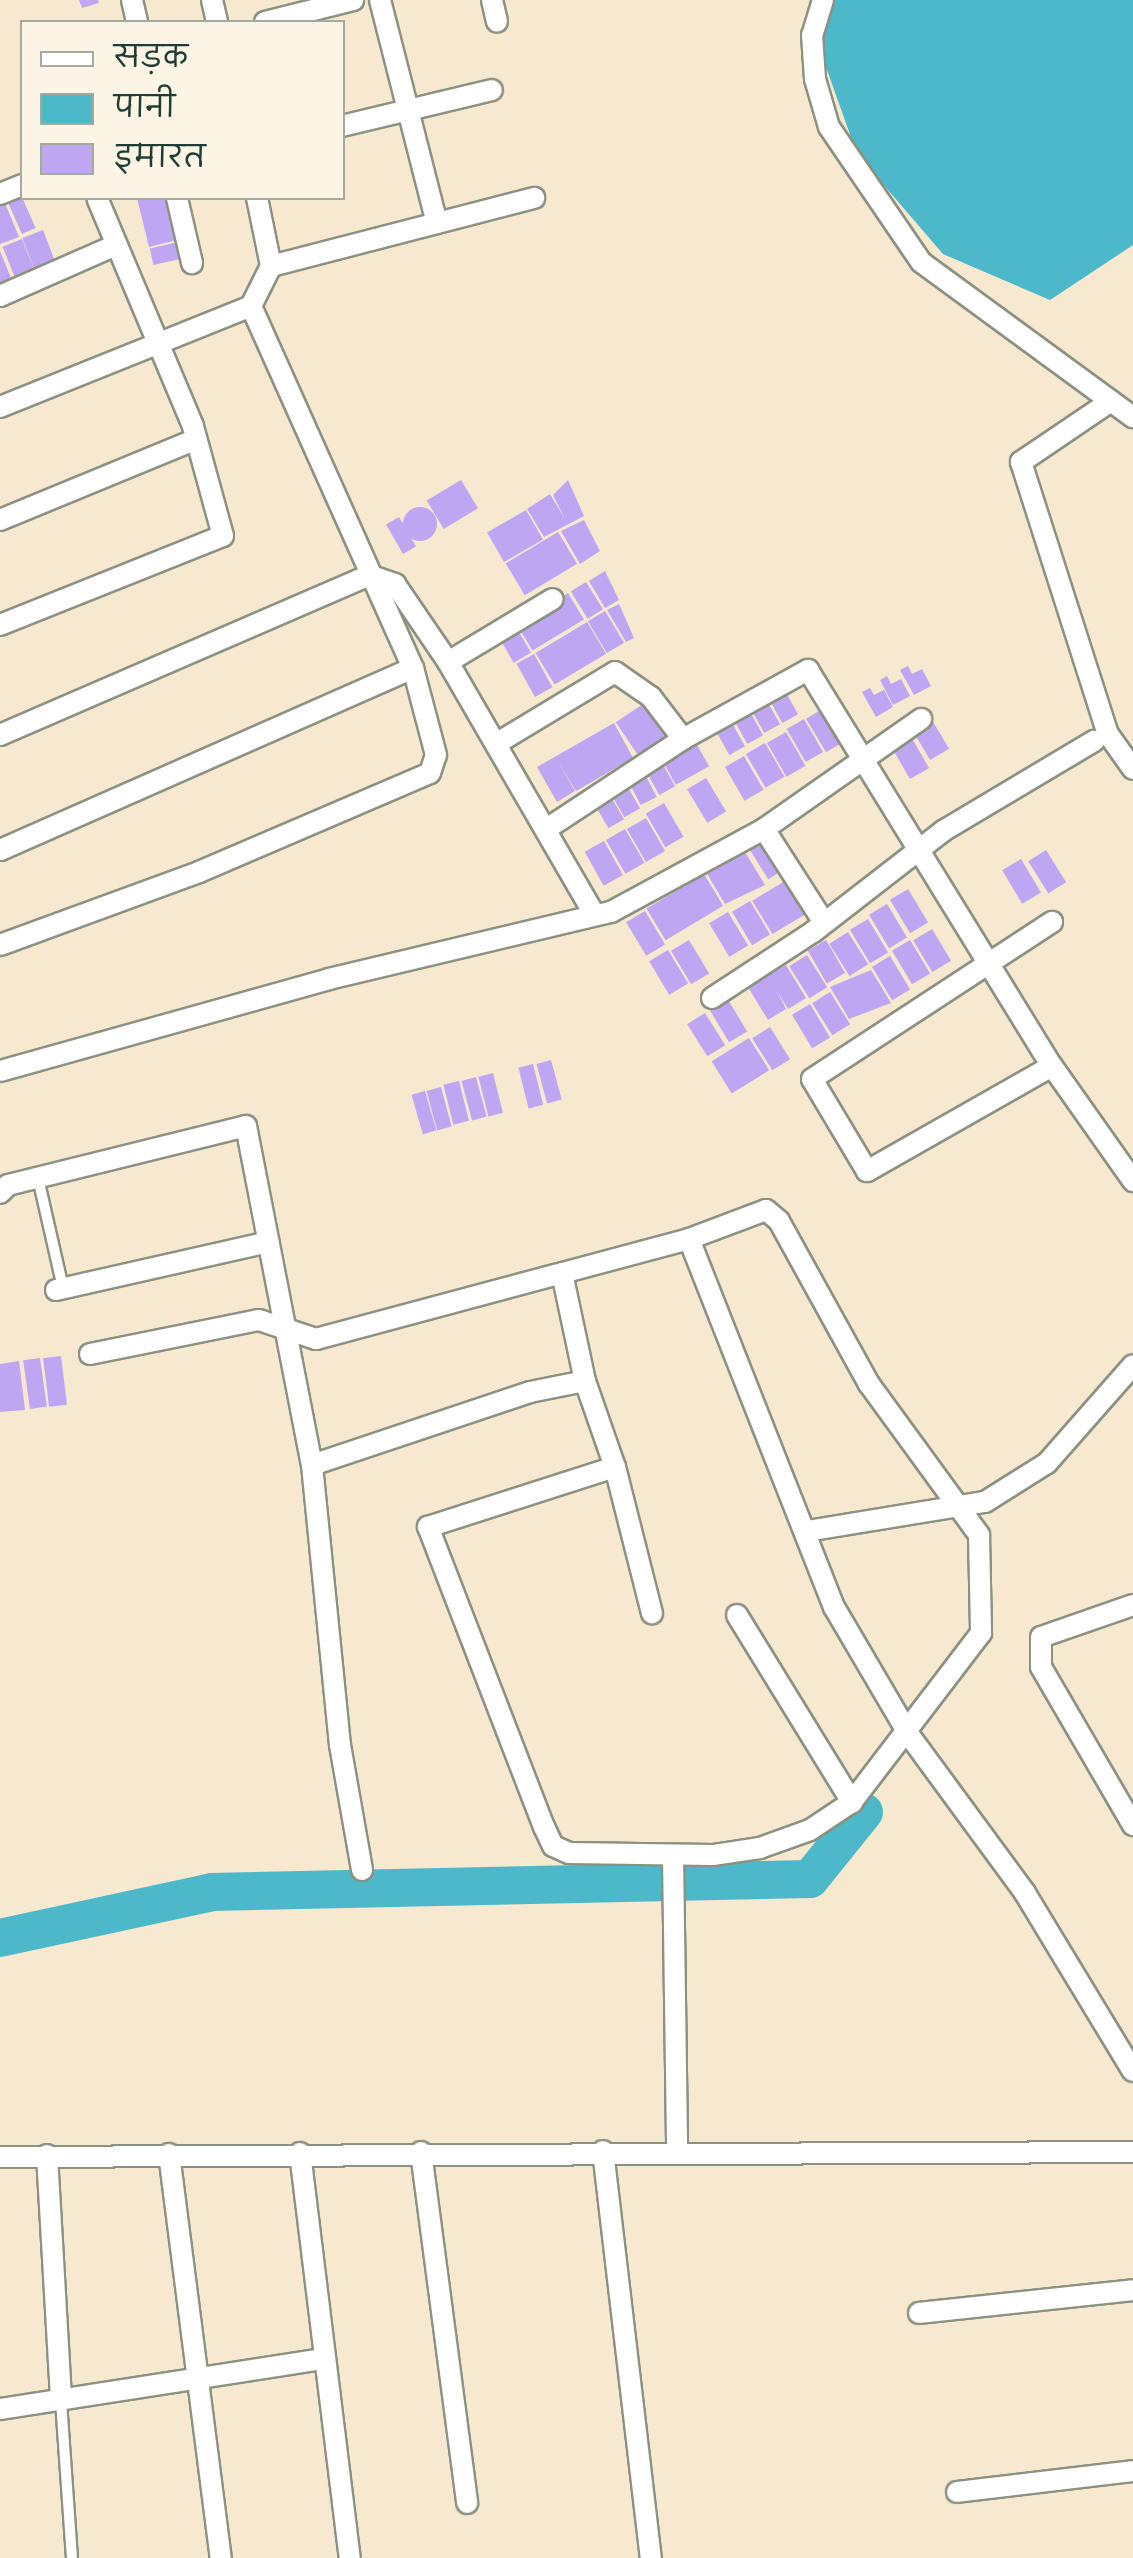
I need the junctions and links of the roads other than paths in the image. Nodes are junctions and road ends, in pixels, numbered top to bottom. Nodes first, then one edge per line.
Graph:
1 (354, 0) edge
2 (380, 0) edge
3 (492, 0) edge
4 (823, 0) edge
5 (274, 20) edge
6 (497, 22) dead end
7 (492, 90) dead end
8 (408, 110) junction
9 (345, 125) edge
10 (534, 198) dead end
11 (97, 200) edge
12 (176, 200) edge
13 (257, 200) edge
14 (437, 223) junction
15 (116, 245) junction
16 (192, 263) dead end
17 (272, 266) junction
18 (0, 296) edge
19 (251, 306) junction
20 (157, 342) junction
21 (1111, 400) junction
22 (0, 408) edge
23 (1133, 417) edge
24 (194, 440) junction
25 (0, 520) edge
26 (369, 576) junction
27 (553, 599) dead end
28 (0, 625) edge
29 (448, 662) junction
30 (413, 668) junction
31 (921, 720) dead end
32 (0, 734) edge
33 (682, 740) junction
34 (1094, 740) dead end
35 (499, 742) junction
36 (862, 757) junction
37 (1133, 769) edge
38 (548, 828) junction
39 (764, 829) junction
40 (0, 850) edge
41 (922, 854) junction
42 (594, 912) junction
43 (823, 921) junction
44 (1052, 922) dead end
45 (0, 945) edge
46 (988, 965) junction
47 (712, 998) dead end
48 (1052, 1066) junction
49 (0, 1071) edge
50 (38, 1178) junction
51 (1133, 1181) edge
52 (0, 1193) edge
53 (688, 1239) junction
54 (269, 1242) junction
55 (562, 1273) junction
56 (59, 1290) joint
57 (290, 1326) junction
58 (90, 1354) dead end
59 (1133, 1365) edge
60 (584, 1381) junction
61 (312, 1464) junction
62 (614, 1467) junction
63 (956, 1508) junction
64 (808, 1531) junction
65 (1133, 1605) edge
66 (652, 1613) dead end
67 (737, 1615) dead end
68 (909, 1734) junction
69 (852, 1802) junction
70 (1133, 1824) edge
71 (674, 1855) junction
72 (362, 1870) dead end
73 (1133, 2071) edge
74 (676, 2150) junction
75 (603, 2151) junction
76 (421, 2152) junction
77 (300, 2153) junction
78 (168, 2154) junction
79 (47, 2155) junction
80 (0, 2157) edge
81 (1132, 2158) edge
82 (1133, 2290) edge
83 (919, 2313) dead end
84 (323, 2359) junction
85 (196, 2380) junction
86 (61, 2401) junction
87 (0, 2409) edge
88 (1133, 2471) edge
89 (958, 2492) dead end
90 (467, 2503) dead end
91 (72, 2558) edge
92 (221, 2558) edge
93 (350, 2558) edge
94 (651, 2558) edge

1 - 5 street
2 - 8 street
3 - 6 street
4 - 21 street
7 - 8 street
8 - 9 street
8 - 14 street
10 - 14 street
11 - 15 street
12 - 16 street
13 - 17 street
14 - 17 street
15 - 18 street
15 - 20 street
17 - 19 street
19 - 20 street
19 - 26 street
20 - 22 street
20 - 24 street
21 - 23 street
21 - 37 street
24 - 25 street
24 - 28 street
26 - 29 street
26 - 30 street
26 - 32 street
27 - 29 street
29 - 35 street
30 - 40 street
30 - 45 street
31 - 36 street
33 - 35 street
33 - 36 street
33 - 38 street
34 - 41 street
35 - 38 street
36 - 39 street
36 - 41 street
38 - 42 street
39 - 42 street
39 - 43 street
41 - 43 street
41 - 46 street
42 - 49 street
43 - 47 street
44 - 46 street
46 - 48 street
46 - 48 street
48 - 51 street
50 - 52 street
50 - 54 street
50 - 56 lane
53 - 55 street
53 - 63 street
53 - 64 street
54 - 56 street
54 - 57 street
55 - 57 street
55 - 60 street
57 - 58 street
57 - 61 street
59 - 63 street
60 - 61 street
60 - 62 street
61 - 72 street
62 - 66 street
62 - 71 street
63 - 64 street
63 - 68 street
64 - 68 street
65 - 70 street
67 - 69 street
68 - 69 street
68 - 73 street
69 - 71 street
71 - 74 street
74 - 75 street
74 - 81 street
75 - 76 street
75 - 94 street
76 - 77 street
76 - 90 street
77 - 78 street
77 - 84 street
78 - 79 street
78 - 85 street
79 - 80 street
79 - 86 street
82 - 83 street
84 - 85 street
84 - 93 street
85 - 86 street
85 - 92 street
86 - 87 street
86 - 91 lane
88 - 89 street

